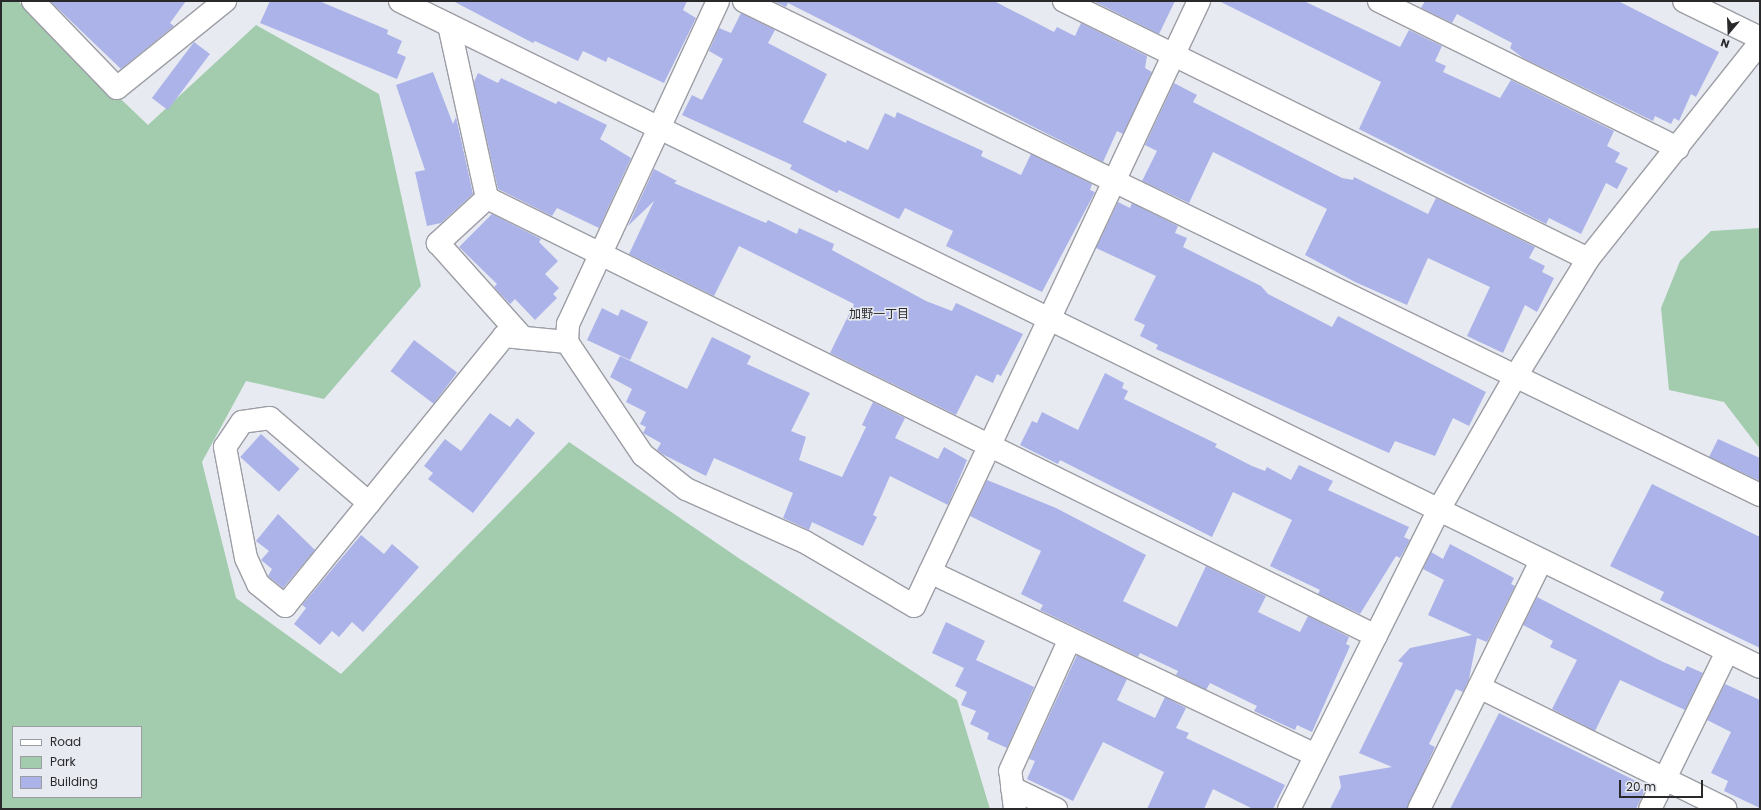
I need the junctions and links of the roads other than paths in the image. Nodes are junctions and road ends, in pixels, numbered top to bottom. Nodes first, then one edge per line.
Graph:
1 (33, 1) edge
2 (225, 1) edge
3 (400, 1) edge
4 (718, 1) edge
5 (744, 1) edge
6 (1064, 1) edge
7 (1199, 1) edge
8 (1379, 1) edge
9 (1684, 1) edge
10 (426, 7) edge
11 (449, 25) junction
12 (1760, 38) edge
13 (1760, 43) edge
14 (1174, 55) junction
15 (659, 128) junction
16 (1678, 148) junction
17 (1115, 183) junction
18 (486, 198) junction
19 (600, 255) junction
20 (1588, 259) junction
21 (1050, 321) junction
22 (523, 338) junction
23 (568, 342) junction
24 (1514, 379) junction
25 (989, 446) junction
26 (1760, 496) edge
27 (369, 503) junction
28 (1438, 511) junction
29 (1541, 561) junction
30 (930, 572) junction
31 (1376, 636) junction
32 (1070, 639) junction
33 (1727, 652) junction
34 (1760, 667) edge
35 (1479, 687) junction
36 (1315, 755) junction
37 (1665, 779) junction
38 (1012, 788) junction
39 (1422, 808) edge
40 (1015, 809) edge
41 (1056, 809) edge
42 (1289, 809) edge
43 (1650, 809) edge
44 (1726, 809) edge

1 - 2 street
3 - 10 street
4 - 15 street
5 - 17 street
6 - 14 street
7 - 14 street
8 - 16 street
9 - 12 street
10 - 11 street
11 - 15 street
11 - 18 street
13 - 16 street
14 - 17 street
14 - 20 street
15 - 19 street
15 - 21 street
16 - 20 street
17 - 21 street
17 - 24 street
18 - 19 street
18 - 22 street
19 - 23 street
19 - 25 street
20 - 24 street
21 - 25 street
21 - 28 street
22 - 23 street
22 - 27 street
23 - 30 street
24 - 26 street
24 - 28 street
25 - 30 street
25 - 31 street
27 - 27 street
28 - 29 street
28 - 31 street
29 - 33 street
29 - 35 street
30 - 32 street
31 - 36 street
32 - 36 street
32 - 38 street
33 - 34 street
33 - 37 street
35 - 37 street
35 - 39 street
36 - 42 street
37 - 43 street
37 - 44 street
38 - 40 street
38 - 41 street

